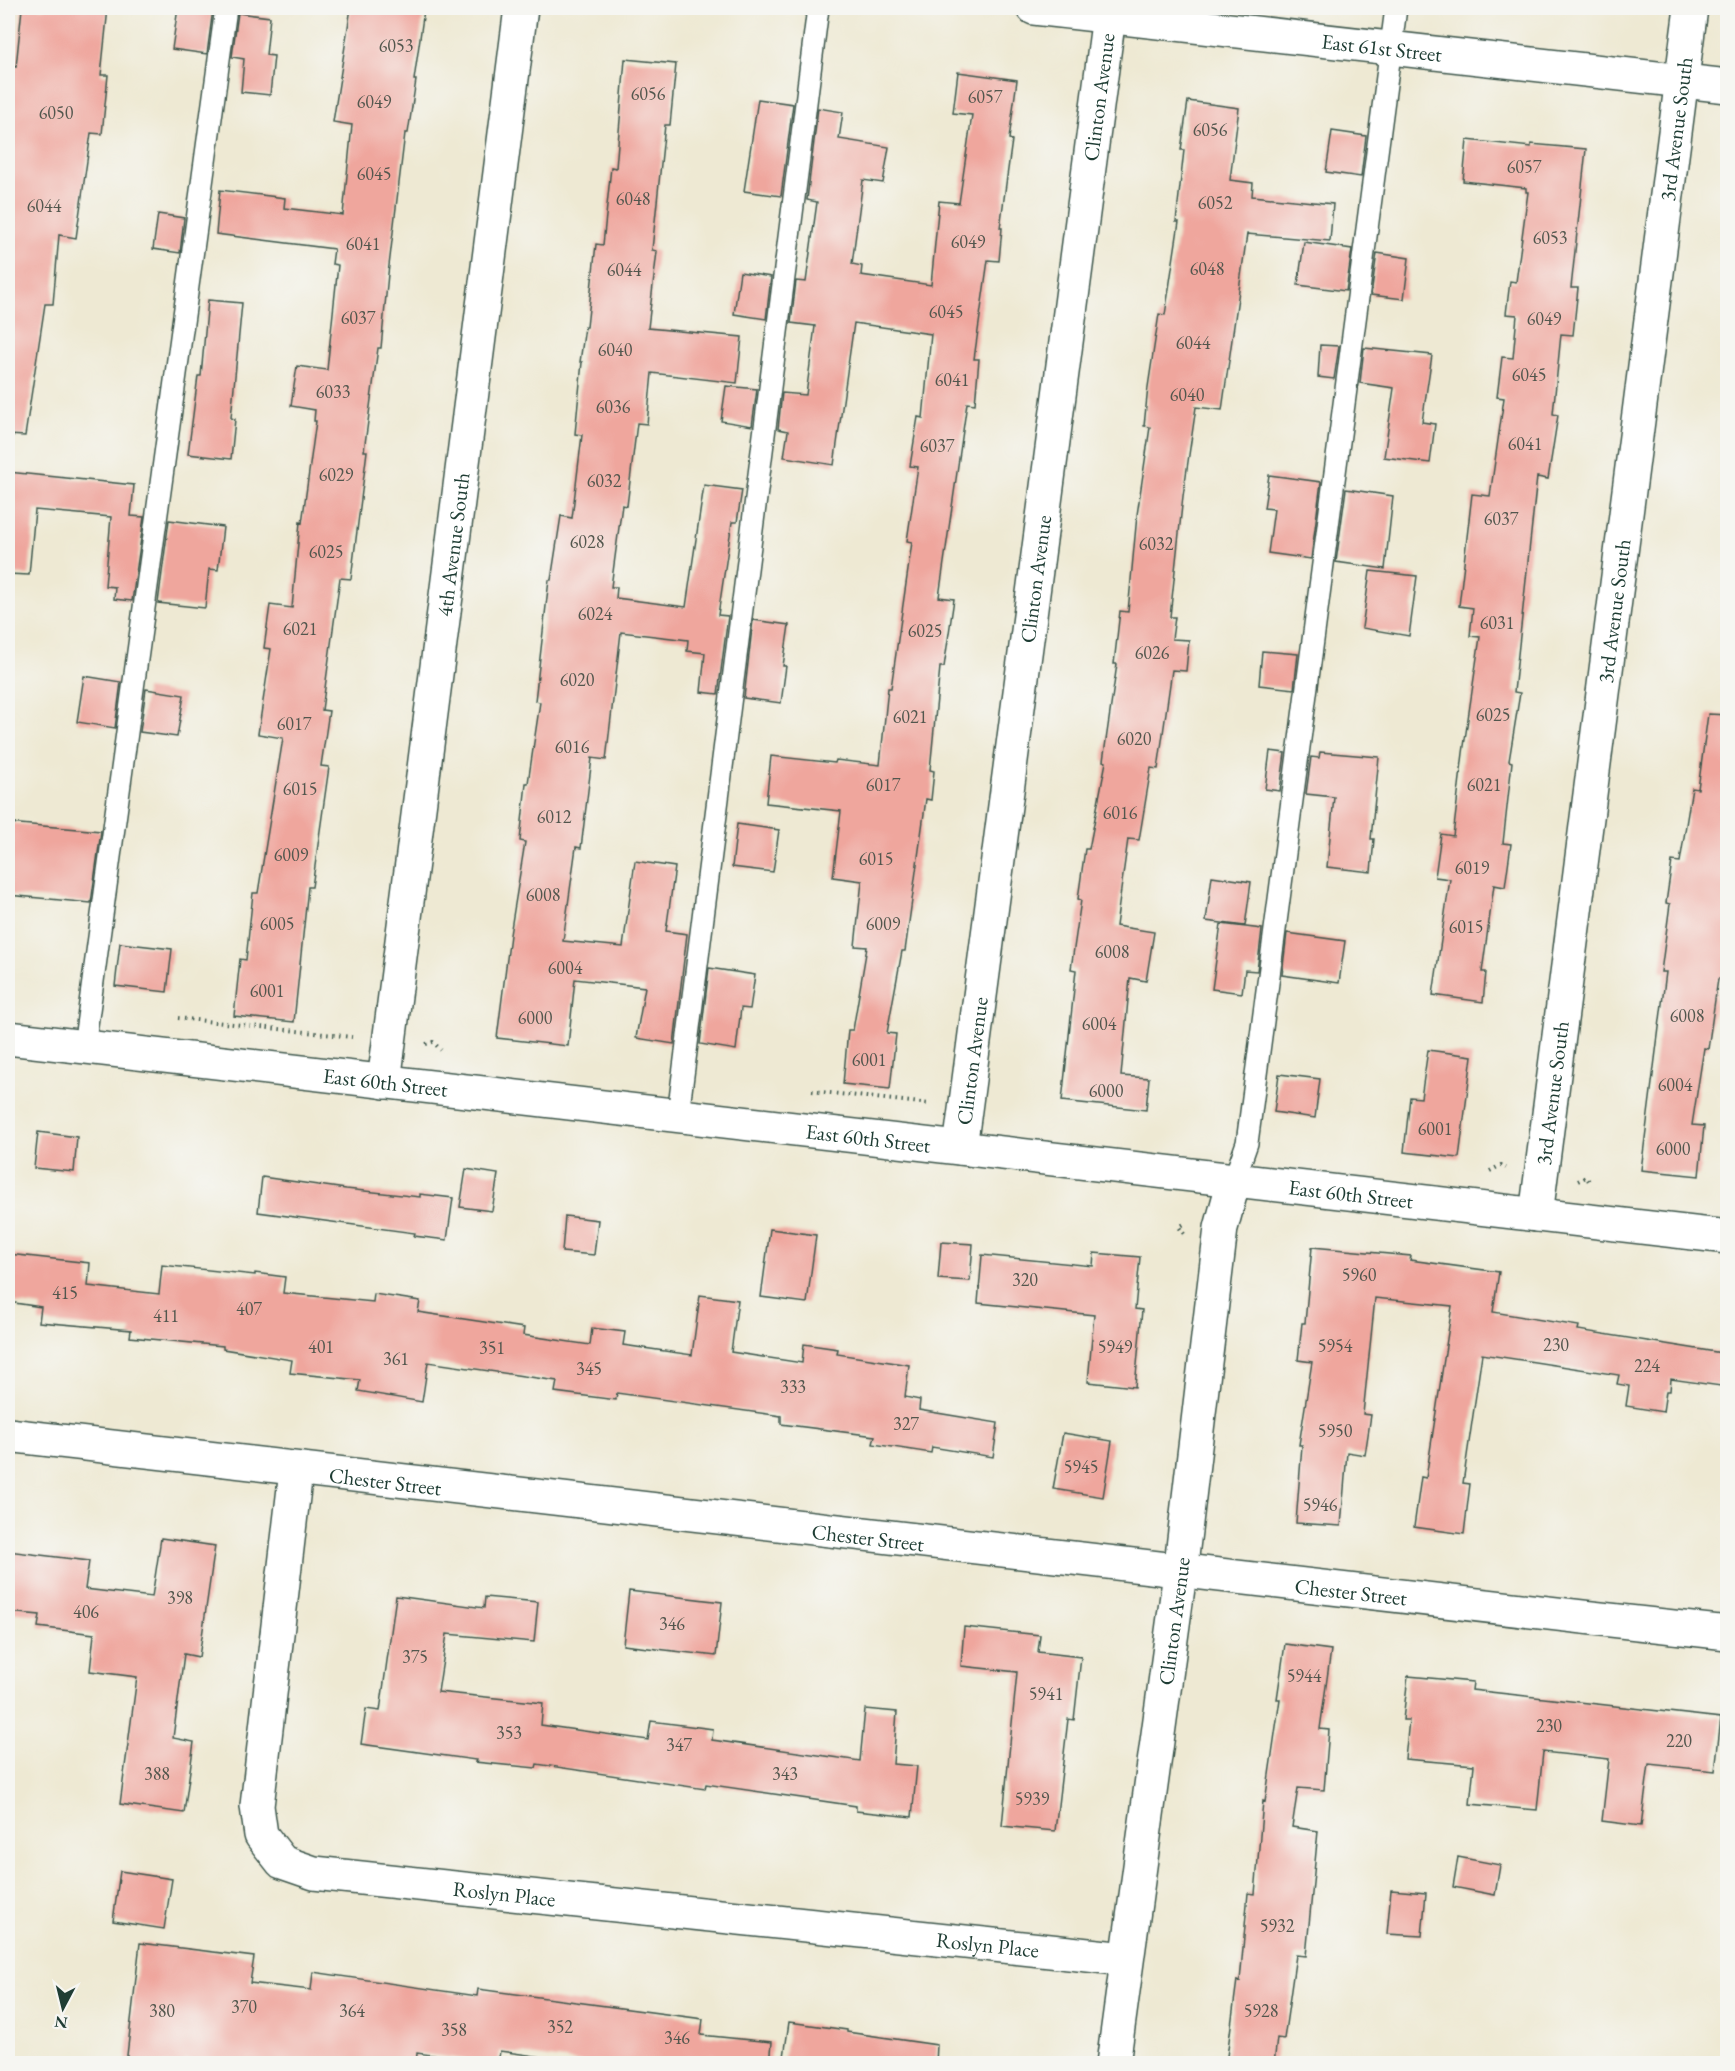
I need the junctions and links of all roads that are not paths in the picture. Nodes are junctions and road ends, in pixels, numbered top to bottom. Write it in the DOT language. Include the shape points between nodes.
graph roads {
  1 [pos="226,8"];
  2 [pos="521,8"];
  3 [pos="818,8"];
  4 [pos="1034,8"];
  5 [pos="1396,8"];
  6 [pos="1691,8"];
  7 [pos="1110,12"];
  8 [pos="1391,48"];
  9 [pos="1681,80"];
  10 [pos="1728,86"];
  11 [pos="8,1038"];
  12 [pos="84,1047"];
  13 [pos="384,1082"];
  14 [pos="678,1115"];
  15 [pos="960,1148"];
  16 [pos="1234,1180"];
  17 [pos="1536,1215"];
  18 [pos="1728,1237"];
  19 [pos="8,1435"];
  20 [pos="296,1471"];
  21 [pos="1180,1573"];
  22 [pos="1728,1633"];
  23 [pos="1126,1959"];
  24 [pos="1113,2064"];
  1 -- 12 [label="lane"];
  2 -- 13 [label="street, 4th Avenue South"];
  3 -- 14 [label="lane"];
  4 -- 7 [label="street, East 61st Street"];
  5 -- 8 [label="lane"];
  6 -- 9 [label="street, 3rd Avenue South"];
  7 -- 8 [label="street, East 61st Street"];
  7 -- 15 [label="street, Clinton Avenue"];
  8 -- 9 [label="street, East 61st Street"];
  8 -- 16 [label="lane" via="1247,1143"];
  9 -- 10 [label="street, East 61st Street"];
  9 -- 17 [label="street, 3rd Avenue South"];
  11 -- 12 [label="street, East 60th Street"];
  12 -- 13 [label="street, East 60th Street"];
  13 -- 14 [label="street, East 60th Street"];
  14 -- 15 [label="street, East 60th Street"];
  15 -- 16 [label="street, East 60th Street"];
  16 -- 17 [label="street, East 60th Street"];
  16 -- 21 [label="street, Clinton Avenue" via="1221,1228"];
  17 -- 18 [label="street, East 60th Street"];
  19 -- 20 [label="street, Chester Street"];
  20 -- 21 [label="street, Chester Street"];
  20 -- 23 [label="street, Roslyn Place" via="257,1806 261,1835 282,1862 314,1873"];
  21 -- 22 [label="street, Chester Street"];
  21 -- 23 [label="street, Clinton Avenue"];
  23 -- 24 [label="street, Clinton Avenue"];
}
